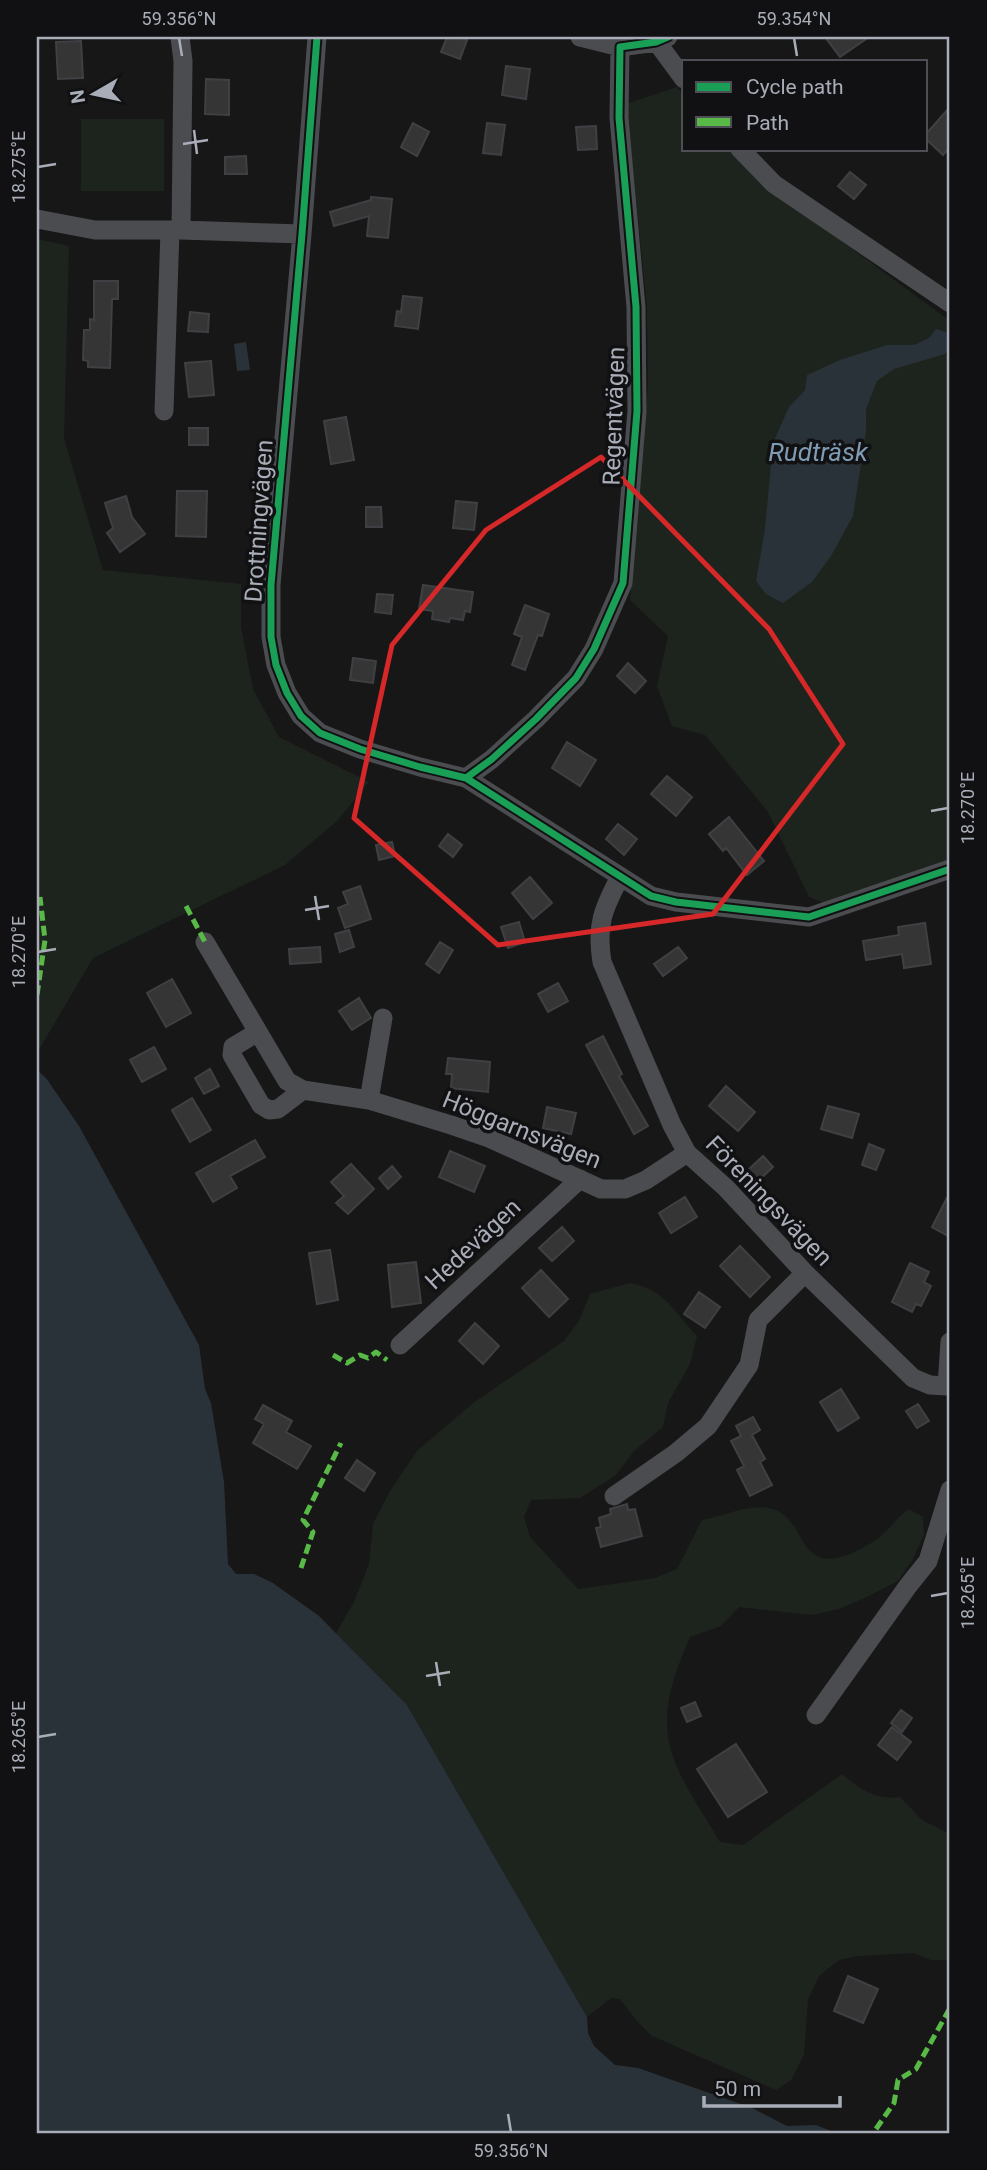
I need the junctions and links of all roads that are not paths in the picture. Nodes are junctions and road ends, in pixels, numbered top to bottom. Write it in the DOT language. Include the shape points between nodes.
graph roads {
  1 [pos="180,37"];
  2 [pos="317,37"];
  3 [pos="580,37"];
  4 [pos="659,38"];
  5 [pos="620,47"];
  6 [pos="682,76"];
  7 [pos="741,150"];
  8 [pos="37,219"];
  9 [pos="175,230"];
  10 [pos="302,234"];
  11 [pos="950,303"];
  12 [pos="164,411"];
  13 [pos="466,778"];
  14 [pos="950,869"];
  15 [pos="620,877"];
  16 [pos="205,942"];
  17 [pos="383,1018"];
  18 [pos="258,1032"];
  19 [pos="303,1090"];
  20 [pos="369,1100"];
  21 [pos="687,1153"];
  22 [pos="580,1179"];
  23 [pos="805,1273"];
  24 [pos="950,1342"];
  25 [pos="400,1345"];
  26 [pos="949,1391"];
  27 [pos="950,1490"];
  28 [pos="614,1496"];
  29 [pos="816,1715"];
  1 -- 9 [label="street" via="183,61"];
  2 -- 10 [label="street, Drottningvägen"];
  3 -- 5 [label="street"];
  4 -- 5 [label="street"];
  4 -- 6 [label="street"];
  5 -- 13 [label="street, Regentvägen" via="620,118 636,306 637,411 623,583 576,678"];
  7 -- 11 [label="street" via="774,184"];
  8 -- 9 [label="street" via="95,230"];
  9 -- 10 [label="street"];
  9 -- 12 [label="street"];
  10 -- 13 [label="street, Drottningvägen" via="271,585 275,665 301,716 320,733 408,764"];
  13 -- 15 [label="street, Drottningvägen"];
  14 -- 15 [label="street, Drottningvägen" via="809,917 676,902 651,896"];
  15 -- 21 [label="street, Föreningsvägen" via="605,905 598,939 602,962"];
  16 -- 18 [label="street"];
  17 -- 20 [label="street"];
  18 -- 19 [label="street" via="287,1082"];
  18 -- 19 [label="street" via="233,1047 232,1055 261,1105 278,1109"];
  19 -- 20 [label="street, Höggarnsvägen"];
  20 -- 22 [label="street, Höggarnsvägen" via="489,1138"];
  21 -- 22 [label="street, Höggarnsvägen" via="625,1189 601,1189"];
  21 -- 23 [label="street, Föreningsvägen"];
  22 -- 25 [label="street, Hedevägen"];
  23 -- 26 [label="street, Föreningsvägen" via="913,1378"];
  23 -- 28 [label="street" via="758,1320 749,1366 708,1426"];
  24 -- 26 [label="street, Föreningsvägen"];
  27 -- 29 [label="street" via="928,1561"];
}
